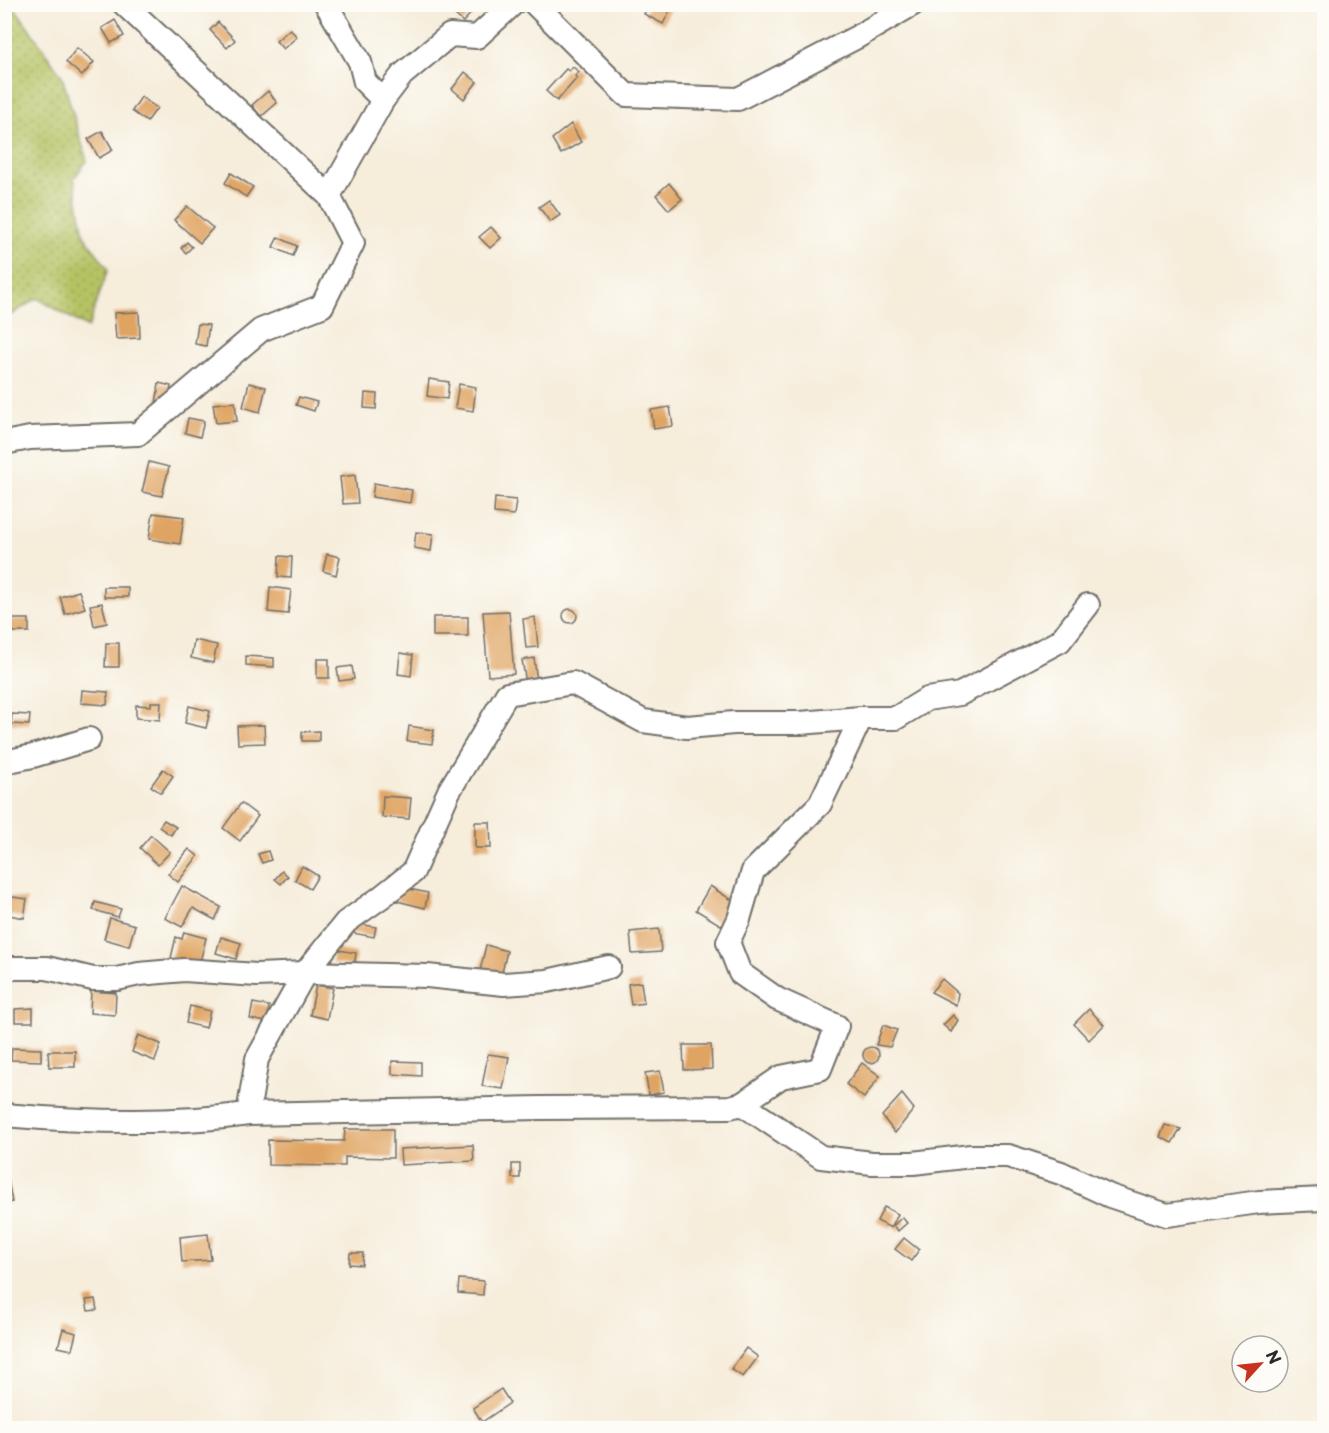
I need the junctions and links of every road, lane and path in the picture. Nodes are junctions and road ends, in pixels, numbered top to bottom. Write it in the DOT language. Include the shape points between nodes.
graph roads {
  1 [pos="124,4"];
  2 [pos="326,4"];
  3 [pos="513,4"];
  4 [pos="535,4"];
  5 [pos="913,4"];
  6 [pos="383,100"];
  7 [pos="329,196"];
  8 [pos="4,443"];
  9 [pos="1088,605"];
  10 [pos="861,718"];
  11 [pos="89,739"];
  12 [pos="4,762"];
  13 [pos="609,967"];
  14 [pos="4,968"];
  15 [pos="305,974"];
  16 [pos="741,1104"];
  17 [pos="248,1114"];
  18 [pos="4,1115"];
  19 [pos="1324,1199"];
  1 -- 7 [label="street"];
  2 -- 6 [label="street" via="360,62 365,82"];
  3 -- 6 [label="street" via="477,37 450,35 402,75"];
  4 -- 5 [label="street" via="626,94 738,99"];
  6 -- 7 [label="street"];
  7 -- 8 [label="street" via="353,243 322,306 261,330 138,434 30,438"];
  9 -- 10 [label="street" via="1060,641 960,694 927,699 896,718"];
  10 -- 15 [label="street" via="687,727 643,721 573,683 507,694 449,791 413,872 346,922"];
  10 -- 16 [label="street" via="820,804 753,871 728,942 740,973 777,999 837,1026 820,1069 781,1077"];
  11 -- 12 [label="street"];
  13 -- 15 [label="street" via="547,981 504,984 427,976"];
  14 -- 15 [label="street" via="47,968 93,979 184,970"];
  15 -- 17 [label="street" via="256,1059"];
  16 -- 17 [label="street"];
  16 -- 19 [label="street" via="820,1157 913,1163 1008,1156 1167,1215 1259,1202"];
  17 -- 18 [label="street" via="216,1119 128,1120"];
}
